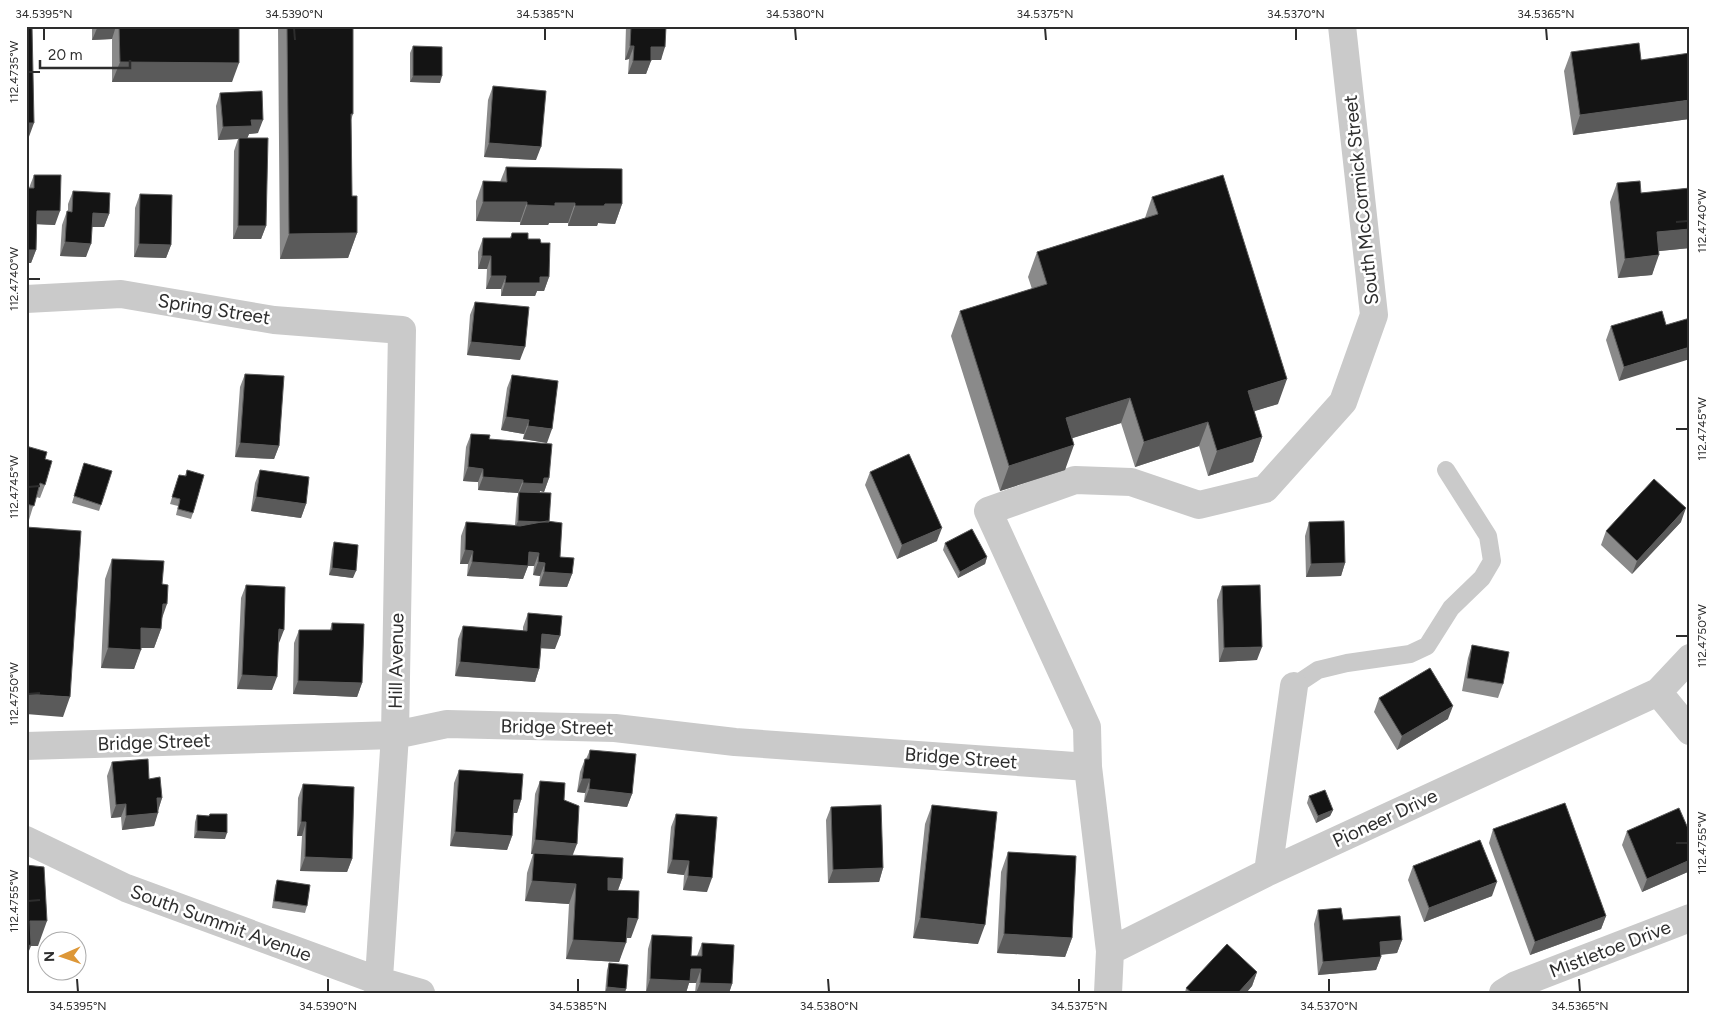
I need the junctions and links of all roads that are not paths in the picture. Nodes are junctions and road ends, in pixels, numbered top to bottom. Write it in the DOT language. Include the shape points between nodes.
graph roads {
  1 [pos="1342,26"];
  2 [pos="26,298"];
  3 [pos="402,330"];
  4 [pos="1446,470"];
  5 [pos="1690,658"];
  6 [pos="1294,686"];
  7 [pos="1658,692"];
  8 [pos="1690,731"];
  9 [pos="395,735"];
  10 [pos="26,746"];
  11 [pos="1088,767"];
  12 [pos="26,840"];
  13 [pos="1268,872"];
  14 [pos="1690,918"];
  15 [pos="1110,950"];
  16 [pos="379,987"];
  17 [pos="421,993"];
  18 [pos="1108,993"];
  19 [pos="1503,993"];
  1 -- 11 [label="street, South McCormick Street" via="1374,315 1344,402 1265,488 1199,505 1131,482 1075,480 988,511 1087,727"];
  2 -- 3 [label="street, Spring Street" via="121,294 274,320"];
  3 -- 9 [label="street, Hill Avenue"];
  4 -- 6 [label="lane" via="1488,536 1492,560 1482,578 1451,608 1427,646 1410,654 1318,670"];
  5 -- 7 [label="street, Pioneer Drive"];
  6 -- 13 [label="street"];
  7 -- 8 [label="street"];
  7 -- 13 [label="street, Pioneer Drive"];
  9 -- 10 [label="street, Bridge Street"];
  9 -- 11 [label="street, Bridge Street" via="447,724 615,728 735,742"];
  9 -- 16 [label="street, Hill Avenue"];
  11 -- 15 [label="street"];
  12 -- 16 [label="street, South Summit Avenue" via="126,888"];
  13 -- 15 [label="street, Pioneer Drive"];
  14 -- 19 [label="street, Mistletoe Drive" via="1516,985"];
  15 -- 18 [label="street"];
  16 -- 17 [label="street, South Summit Avenue"];
}
